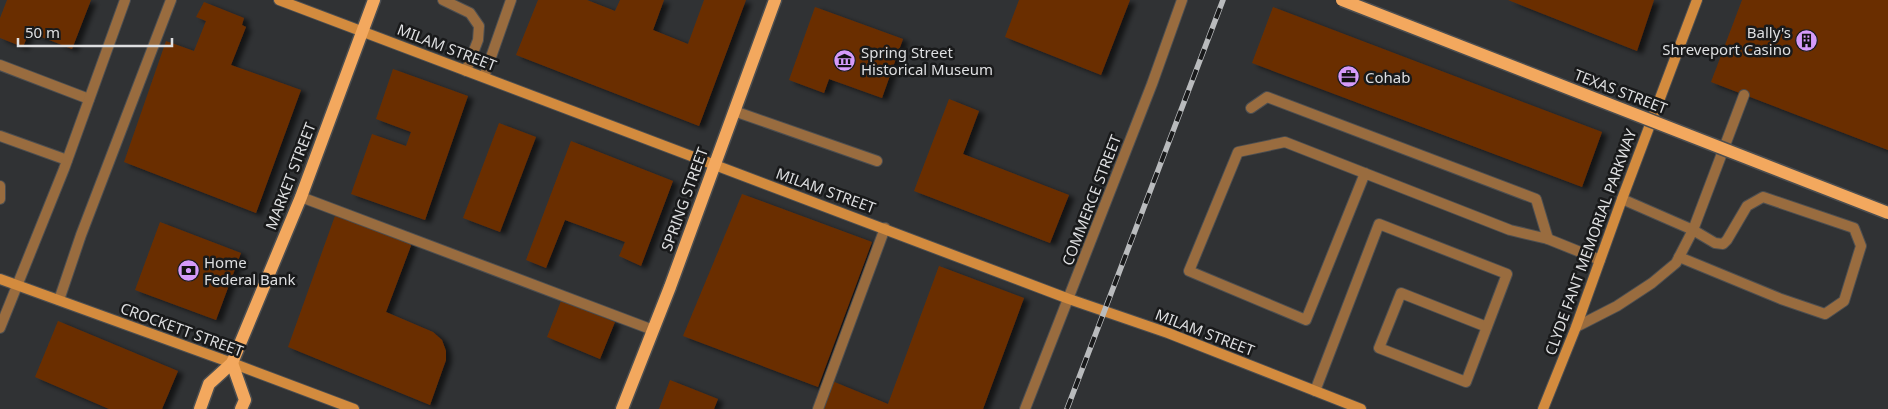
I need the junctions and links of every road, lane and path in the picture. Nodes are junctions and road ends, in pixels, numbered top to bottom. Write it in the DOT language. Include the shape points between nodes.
graph roads {
  1 [pos="125,0"];
  2 [pos="171,0"];
  3 [pos="280,0"];
  4 [pos="374,0"];
  5 [pos="443,0"];
  6 [pos="511,0"];
  7 [pos="775,0"];
  8 [pos="1182,0"];
  9 [pos="1342,0"];
  10 [pos="1697,0"];
  11 [pos="363,31"];
  12 [pos="0,65"];
  13 [pos="466,71"];
  14 [pos="484,78"];
  15 [pos="1744,95"];
  16 [pos="89,100"];
  17 [pos="1251,108"];
  18 [pos="734,111"];
  19 [pos="0,136"];
  20 [pos="67,160"];
  21 [pos="877,161"];
  22 [pos="714,165"];
  23 [pos="1365,173"];
  24 [pos="0,186"];
  25 [pos="301,197"];
  26 [pos="0,199"];
  27 [pos="1622,199"];
  28 [pos="1888,213"];
  29 [pos="885,228"];
  30 [pos="1693,230"];
  31 [pos="1548,239"];
  32 [pos="1679,258"];
  33 [pos="1600,260"];
  34 [pos="0,279"];
  35 [pos="18,285"];
  36 [pos="1069,298"];
  37 [pos="59,300"];
  38 [pos="1487,327"];
  39 [pos="1576,327"];
  40 [pos="0,328"];
  41 [pos="653,330"];
  42 [pos="232,363"];
  43 [pos="1315,391"];
  44 [pos="243,405"];
  45 [pos="200,409"];
  46 [pos="354,409"];
  47 [pos="622,409"];
  48 [pos="818,409"];
  49 [pos="1025,409"];
  50 [pos="1361,409"];
  51 [pos="1543,409"];
  1 -- 16 [label="street"];
  2 -- 37 [label="street"];
  3 -- 11 [label="street, MILAM STREET"];
  4 -- 11 [label="main road, MARKET STREET"];
  5 -- 13 [label="street" via="470,13 479,26 478,40"];
  6 -- 14 [label="street"];
  7 -- 18 [label="main road, SPRING STREET"];
  8 -- 36 [label="street, COMMERCE STREET"];
  9 -- 28 [label="main road, TEXAS STREET, bridge"];
  10 -- 27 [label="street, CLYDE FANT MEMORIAL PARKWAY"];
  11 -- 13 [label="street, MILAM STREET"];
  11 -- 25 [label="main road, MARKET STREET"];
  12 -- 16 [label="street"];
  13 -- 14 [label="street, MILAM STREET"];
  14 -- 22 [label="street, MILAM STREET"];
  15 -- 30 [label="street"];
  16 -- 20 [label="street"];
  17 -- 31 [label="street" via="1267,96 1536,199"];
  18 -- 21 [label="street"];
  18 -- 22 [label="main road, SPRING STREET"];
  19 -- 20 [label="street"];
  20 -- 35 [label="street"];
  22 -- 29 [label="street, MILAM STREET"];
  22 -- 41 [label="main road, SPRING STREET"];
  23 -- 23 [label="street" via="1285,142 1238,152 1189,271 1306,320"];
  23 -- 31 [label="street" via="1510,230"];
  24 -- 26 [label="street"];
  25 -- 41 [label="street"];
  25 -- 42 [label="main road, MARKET STREET"];
  27 -- 30 [label="street"];
  27 -- 33 [label="street, CLYDE FANT MEMORIAL PARKWAY"];
  29 -- 36 [label="street, MILAM STREET"];
  29 -- 48 [label="street"];
  30 -- 32 [label="street"];
  30 -- 32 [label="street" via="1722,244 1748,206 1762,197 1854,228 1861,246 1844,301 1825,314"];
  31 -- 33 [label="street"];
  32 -- 39 [label="street" via="1652,283"];
  33 -- 39 [label="street, CLYDE FANT MEMORIAL PARKWAY"];
  34 -- 35 [label="street, CROCKETT STREET"];
  35 -- 37 [label="street, CROCKETT STREET"];
  35 -- 40 [label="street"];
  36 -- 43 [label="street, MILAM STREET"];
  36 -- 49 [label="street, COMMERCE STREET"];
  37 -- 42 [label="street, CROCKETT STREET"];
  38 -- 38 [label="street" via="1466,382 1379,348 1401,292"];
  38 -- 43 [label="street" via="1507,274 1379,224"];
  39 -- 51 [label="street, CLYDE FANT MEMORIAL PARKWAY"];
  41 -- 47 [label="main road, SPRING STREET"];
  42 -- 44 [label="main road"];
  42 -- 45 [label="main road, MARKET STREET" via="209,384"];
  42 -- 46 [label="street, CROCKETT STREET"];
  43 -- 50 [label="street, MILAM STREET"];
}
